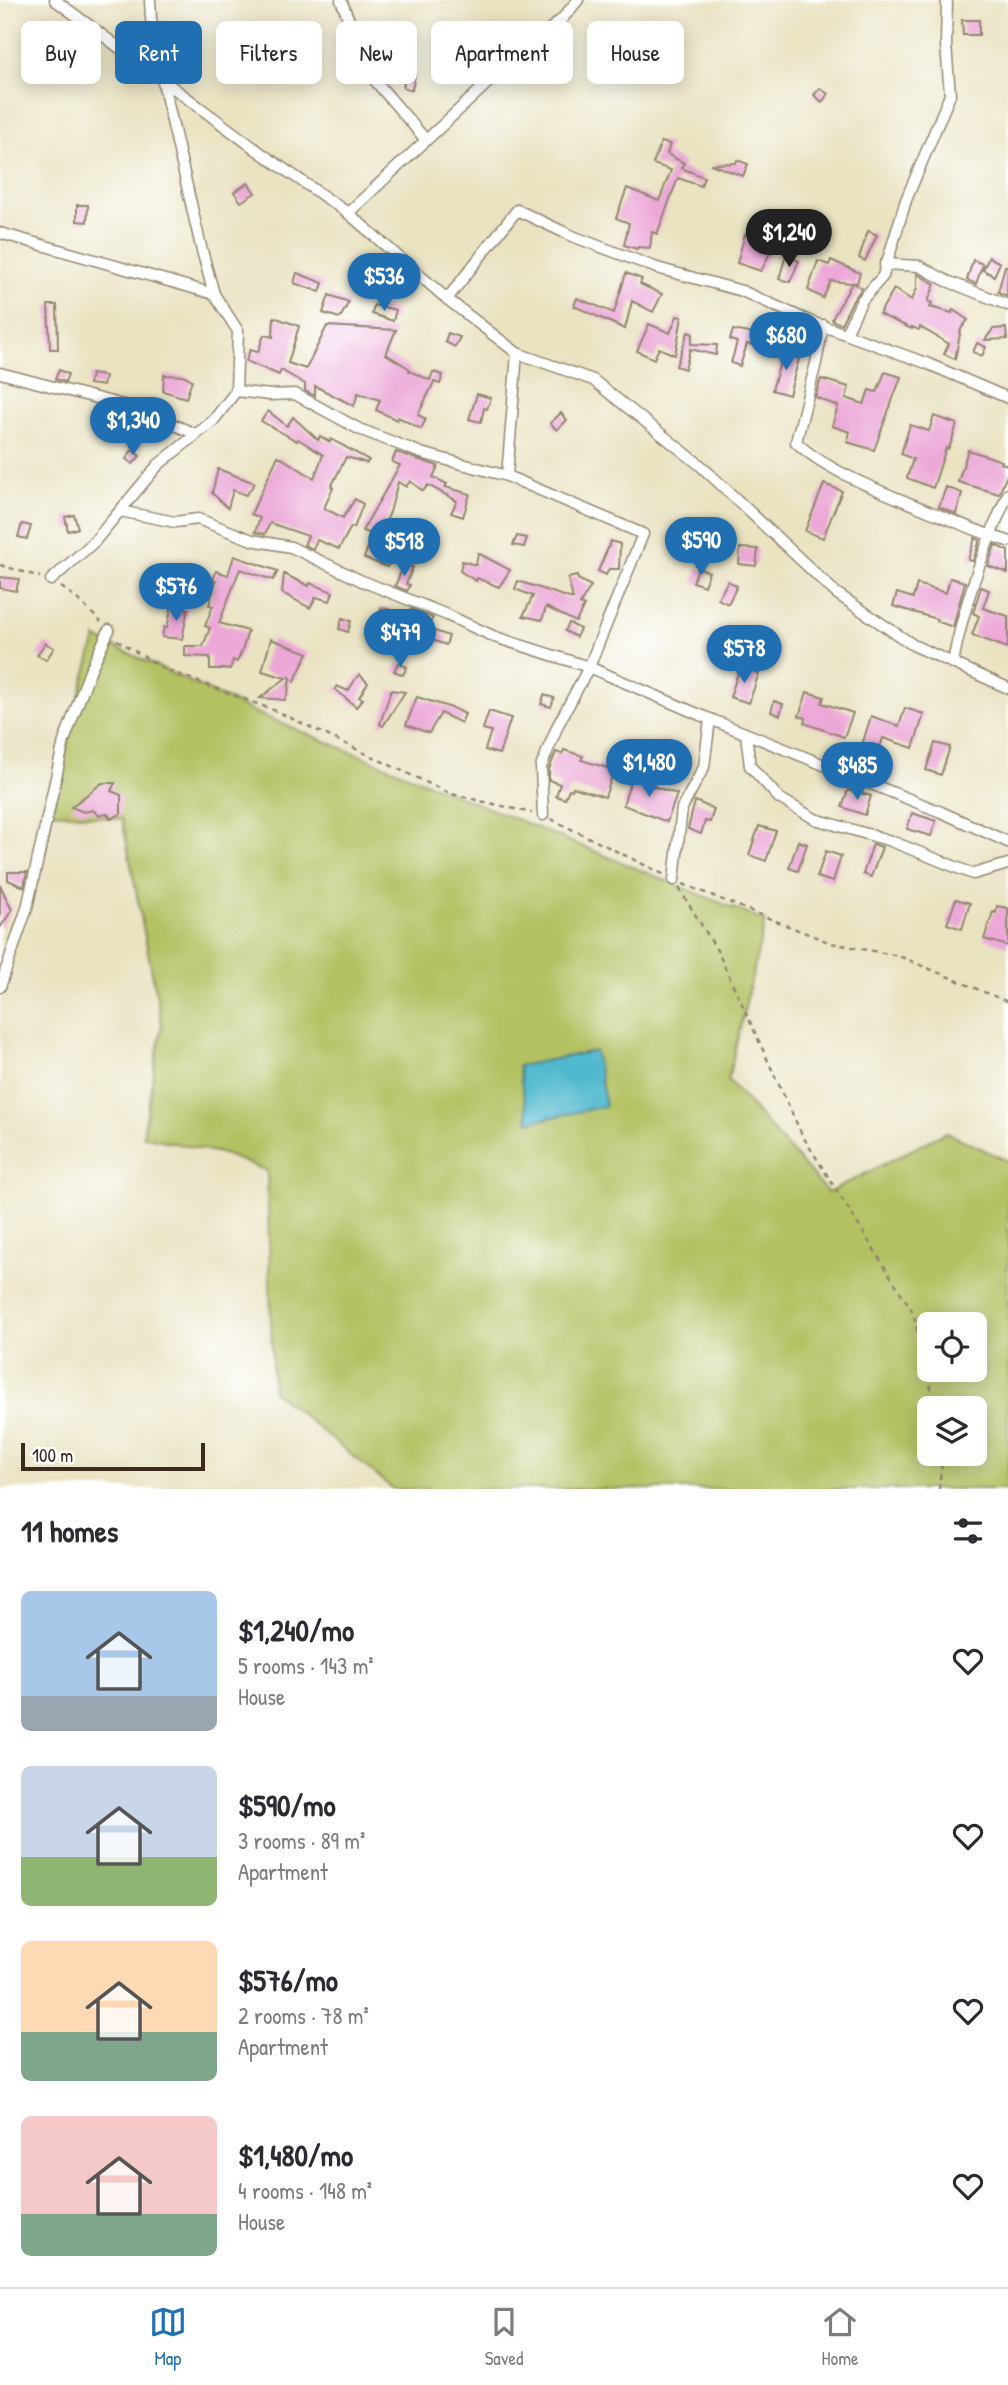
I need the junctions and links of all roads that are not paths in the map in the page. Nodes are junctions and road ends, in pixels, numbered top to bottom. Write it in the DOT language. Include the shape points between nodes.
graph roads {
  1 [pos="55,0"];
  2 [pos="150,0"];
  3 [pos="341,0"];
  4 [pos="578,0"];
  5 [pos="947,0"];
  6 [pos="151,21"];
  7 [pos="115,46"];
  8 [pos="163,84"];
  9 [pos="166,84"];
  10 [pos="426,140"];
  11 [pos="348,214"];
  12 [pos="0,233"];
  13 [pos="885,264"];
  14 [pos="214,294"];
  15 [pos="447,299"];
  16 [pos="1008,305"];
  17 [pos="823,326"];
  18 [pos="846,333"];
  19 [pos="517,353"];
  20 [pos="0,373"];
  21 [pos="236,391"];
  22 [pos="1008,398"];
  23 [pos="196,434"];
  24 [pos="507,476"];
  25 [pos="1008,494"];
  26 [pos="120,511"];
  27 [pos="990,536"];
  28 [pos="1008,541"];
  29 [pos="51,580"];
  30 [pos="109,630"];
  31 [pos="953,662"];
  32 [pos="589,667"];
  33 [pos="1008,688"];
  34 [pos="710,719"];
  35 [pos="746,734"];
  36 [pos="543,815"];
  37 [pos="1008,842"];
  38 [pos="1008,864"];
  39 [pos="674,880"];
  40 [pos="0,987"];
  1 -- 7 [label="street"];
  2 -- 6 [label="street"];
  3 -- 10 [label="street" via="371,76"];
  4 -- 10 [label="street"];
  5 -- 13 [label="street" via="950,95"];
  8 -- 14 [label="street"];
  9 -- 11 [label="street"];
  10 -- 11 [label="street"];
  11 -- 15 [label="street"];
  12 -- 14 [label="street"];
  13 -- 16 [label="street" via="919,266"];
  13 -- 18 [label="street" via="883,276 862,300"];
  14 -- 21 [label="street" via="238,331"];
  15 -- 17 [label="street" via="517,210 657,268 742,291"];
  15 -- 19 [label="street"];
  17 -- 18 [label="street"];
  17 -- 27 [label="street" via="796,442 810,456"];
  18 -- 22 [label="street"];
  19 -- 24 [label="street"];
  19 -- 31 [label="street" via="593,380 700,465 836,593 913,645"];
  20 -- 23 [label="street" via="131,407"];
  21 -- 23 [label="street" via="213,421"];
  21 -- 24 [label="street" via="295,394 359,429 421,453"];
  23 -- 26 [label="street" via="158,465"];
  24 -- 32 [label="street" via="643,534"];
  25 -- 27 [label="street"];
  26 -- 29 [label="street" via="94,542"];
  26 -- 32 [label="street" via="176,522 198,519 252,540 291,547 495,637"];
  27 -- 28 [label="street"];
  27 -- 31 [label="street"];
  30 -- 40 [label="street" via="64,741 27,908"];
  31 -- 33 [label="street"];
  32 -- 34 [label="street"];
  32 -- 36 [label="street" via="541,767"];
  34 -- 35 [label="street"];
  34 -- 39 [label="street" via="704,767 682,808"];
  35 -- 37 [label="street"];
  35 -- 38 [label="street" via="750,766 779,798 815,819 891,841 973,874"];
}
